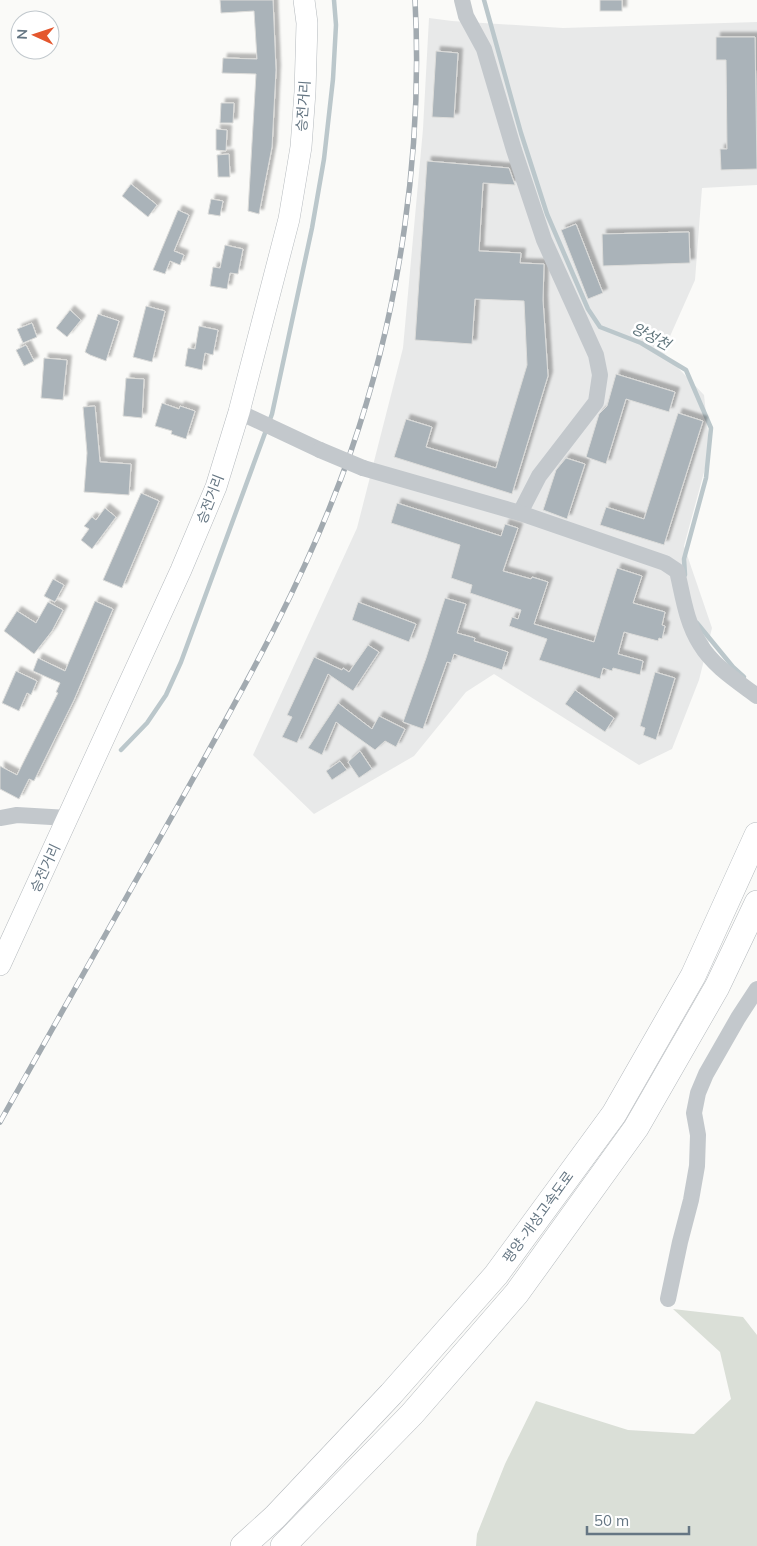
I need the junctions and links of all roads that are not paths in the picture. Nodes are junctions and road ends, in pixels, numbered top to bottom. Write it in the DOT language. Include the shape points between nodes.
graph roads {
  1 [pos="304,0"];
  2 [pos="462,0"];
  3 [pos="239,412"];
  4 [pos="520,513"];
  5 [pos="757,696"];
  6 [pos="0,818"];
  7 [pos="68,818"];
  8 [pos="757,834"];
  9 [pos="757,903"];
  10 [pos="0,965"];
  11 [pos="757,989"];
  12 [pos="668,1299"];
  13 [pos="244,1546"];
  14 [pos="283,1546"];
  1 -- 3 [label="main road, 승전거리" via="306,77 301,146 289,219"];
  2 -- 4 [label="street" via="466,16 484,49 544,240 596,355 600,375 596,402 538,476"];
  3 -- 4 [label="street, bridge" via="363,468"];
  3 -- 7 [label="main road, 승전거리" via="216,487 182,570"];
  4 -- 5 [label="street" via="665,563 677,571 683,603 700,645 716,664"];
  6 -- 7 [label="street" via="17,815"];
  7 -- 10 [label="main road, 승전거리"];
  8 -- 13 [label="highway, 평양-개성고속도로" via="693,976 614,1114 496,1275 391,1394"];
  9 -- 14 [label="highway, 평양-개성고속도로" via="717,987 636,1128 518,1293 412,1414"];
  11 -- 12 [label="street" via="698,1093 694,1113 698,1135 697,1166"];
}
